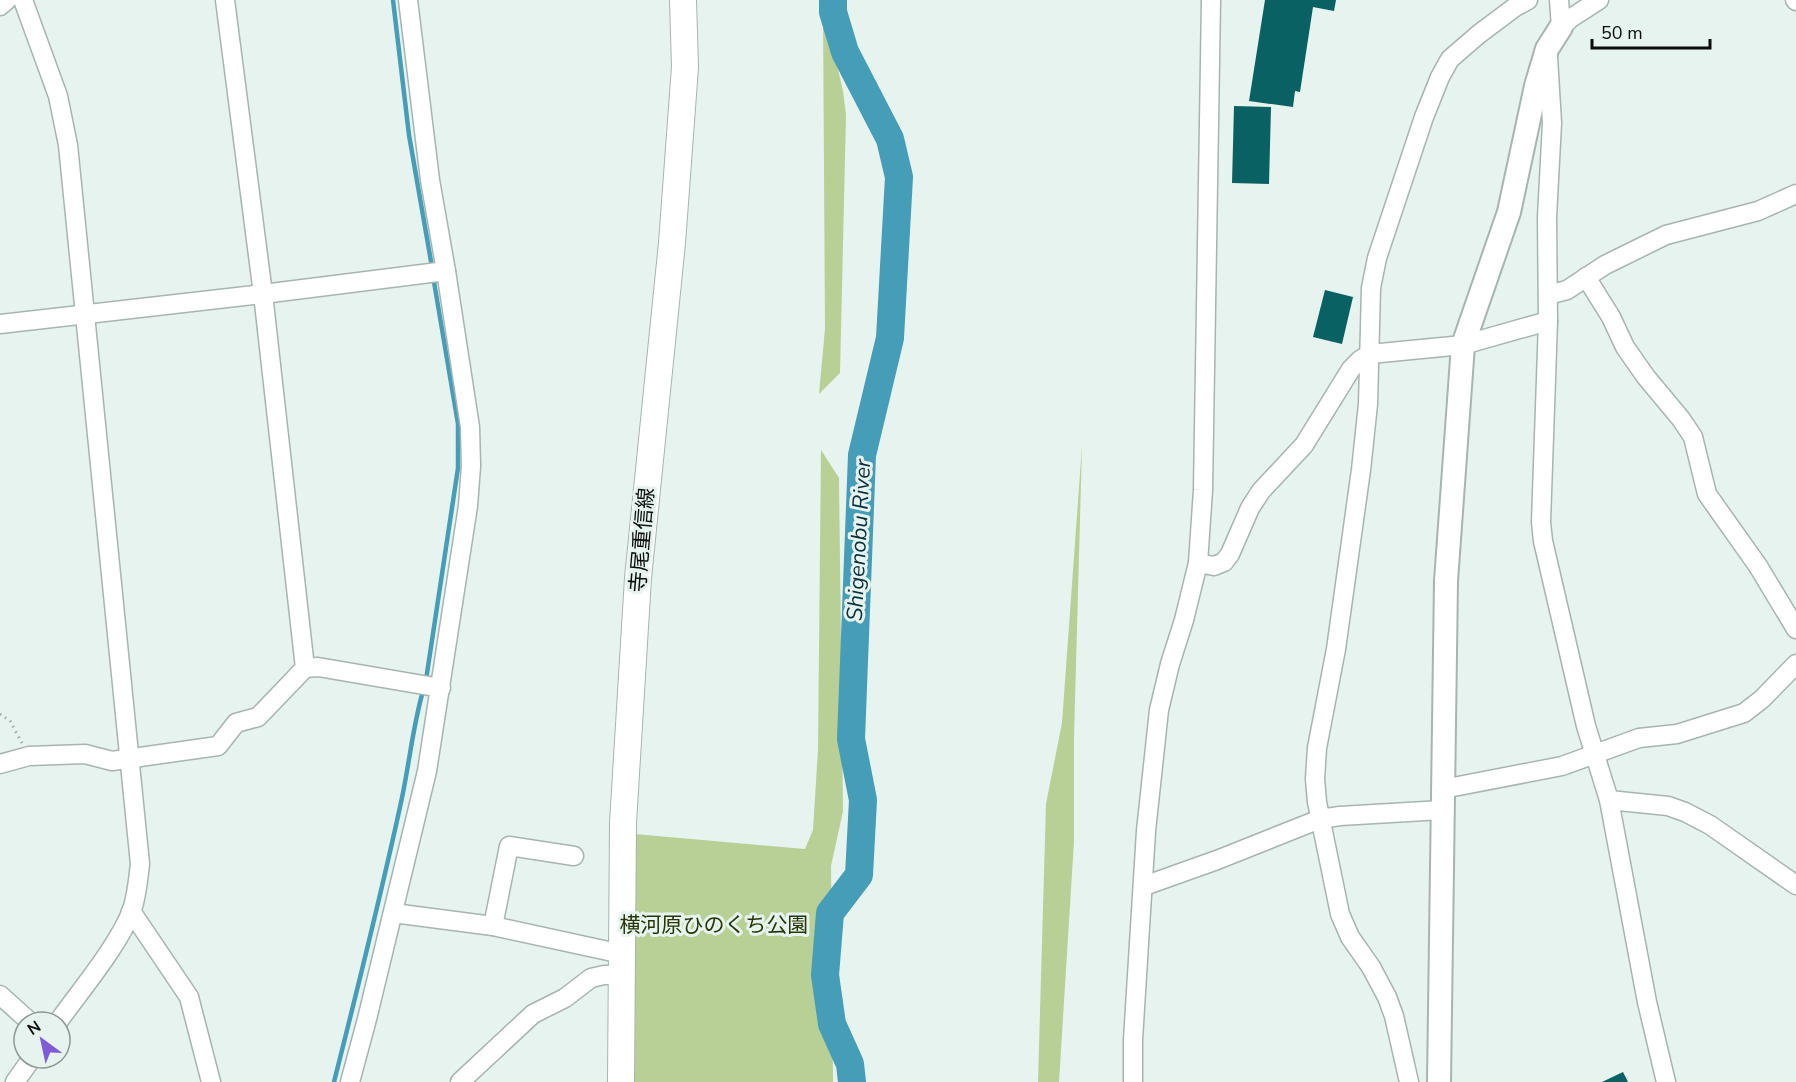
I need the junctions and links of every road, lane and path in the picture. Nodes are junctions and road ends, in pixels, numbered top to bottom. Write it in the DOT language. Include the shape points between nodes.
graph roads {
  1 [pos="7,0"];
  2 [pos="23,0"];
  3 [pos="225,0"];
  4 [pos="408,0"];
  5 [pos="683,0"];
  6 [pos="1211,0"];
  7 [pos="1528,0"];
  8 [pos="1559,0"];
  9 [pos="1599,0"];
  10 [pos="0,6"];
  11 [pos="1561,27"];
  12 [pos="1547,49"];
  13 [pos="1796,194"];
  14 [pos="446,271"];
  15 [pos="1586,277"];
  16 [pos="263,294"];
  17 [pos="1548,296"];
  18 [pos="85,314"];
  19 [pos="1548,321"];
  20 [pos="0,324"];
  21 [pos="1463,345"];
  22 [pos="1370,354"];
  23 [pos="1198,563"];
  24 [pos="1796,629"];
  25 [pos="1796,664"];
  26 [pos="305,668"];
  27 [pos="441,688"];
  28 [pos="0,714"];
  29 [pos="29,756"];
  30 [pos="1595,756"];
  31 [pos="130,759"];
  32 [pos="0,764"];
  33 [pos="1443,800"];
  34 [pos="1609,800"];
  35 [pos="1320,819"];
  36 [pos="574,856"];
  37 [pos="1796,885"];
  38 [pos="1144,886"];
  39 [pos="131,911"];
  40 [pos="393,913"];
  41 [pos="494,926"];
  42 [pos="622,964"];
  43 [pos="0,995"];
  44 [pos="17,1010"];
  45 [pos="66,1010"];
  46 [pos="211,1082"];
  47 [pos="350,1082"];
  48 [pos="460,1082"];
  49 [pos="621,1082"];
  50 [pos="1133,1082"];
  51 [pos="1408,1082"];
  52 [pos="1439,1082"];
  53 [pos="1666,1082"];
  1 -- 10 [label="street"];
  2 -- 18 [label="street" via="58,96 68,146"];
  3 -- 16 [label="street"];
  4 -- 14 [label="street" via="430,180"];
  5 -- 42 [label="main road, 寺尾重信線" via="685,67 672,243 638,578 623,823"];
  6 -- 23 [label="street" via="1203,478"];
  7 -- 22 [label="street" via="1462,48 1440,77 1377,258 1371,298"];
  8 -- 11 [label="street"];
  9 -- 11 [label="street"];
  11 -- 12 [label="street"];
  12 -- 17 [label="street" via="1552,123"];
  12 -- 21 [label="street" via="1509,212"];
  13 -- 15 [label="street" via="1758,211 1666,235"];
  14 -- 16 [label="street"];
  14 -- 27 [label="street" via="470,427 471,466"];
  15 -- 17 [label="street" via="1567,290"];
  15 -- 24 [label="street" via="1625,347 1693,437 1707,494"];
  16 -- 18 [label="street"];
  16 -- 26 [label="street"];
  17 -- 19 [label="street"];
  18 -- 20 [label="street"];
  18 -- 31 [label="street"];
  19 -- 21 [label="street"];
  19 -- 30 [label="street" via="1541,522 1547,563"];
  21 -- 22 [label="street"];
  21 -- 33 [label="street" via="1446,581"];
  22 -- 23 [label="street" via="1351,369 1304,445 1250,508 1224,562 1214,566"];
  22 -- 35 [label="street" via="1361,470 1336,649 1317,748 1315,779"];
  23 -- 38 [label="street" via="1159,710"];
  25 -- 30 [label="street" via="1744,713 1677,734 1639,738"];
  26 -- 27 [label="street"];
  26 -- 31 [label="street" via="258,717 236,723 218,746"];
  27 -- 40 [label="street" via="427,771"];
  28 -- 29 [label="path" via="10,721"];
  29 -- 31 [label="street" via="85,754 112,761"];
  29 -- 32 [label="street"];
  30 -- 33 [label="street"];
  30 -- 34 [label="street"];
  31 -- 39 [label="street" via="140,864"];
  33 -- 35 [label="street"];
  33 -- 52 [label="street"];
  34 -- 37 [label="street" via="1668,806 1684,812 1710,825"];
  34 -- 53 [label="street"];
  35 -- 38 [label="street"];
  35 -- 51 [label="street" via="1340,914 1387,997"];
  36 -- 41 [label="street" via="508,846"];
  38 -- 50 [label="street"];
  39 -- 45 [label="street"];
  39 -- 46 [label="street" via="189,997"];
  40 -- 41 [label="street"];
  40 -- 47 [label="street"];
  41 -- 42 [label="street"];
  42 -- 48 [label="street" via="533,1014"];
  42 -- 49 [label="main road, 寺尾重信線"];
  43 -- 44 [label="street"];
}
